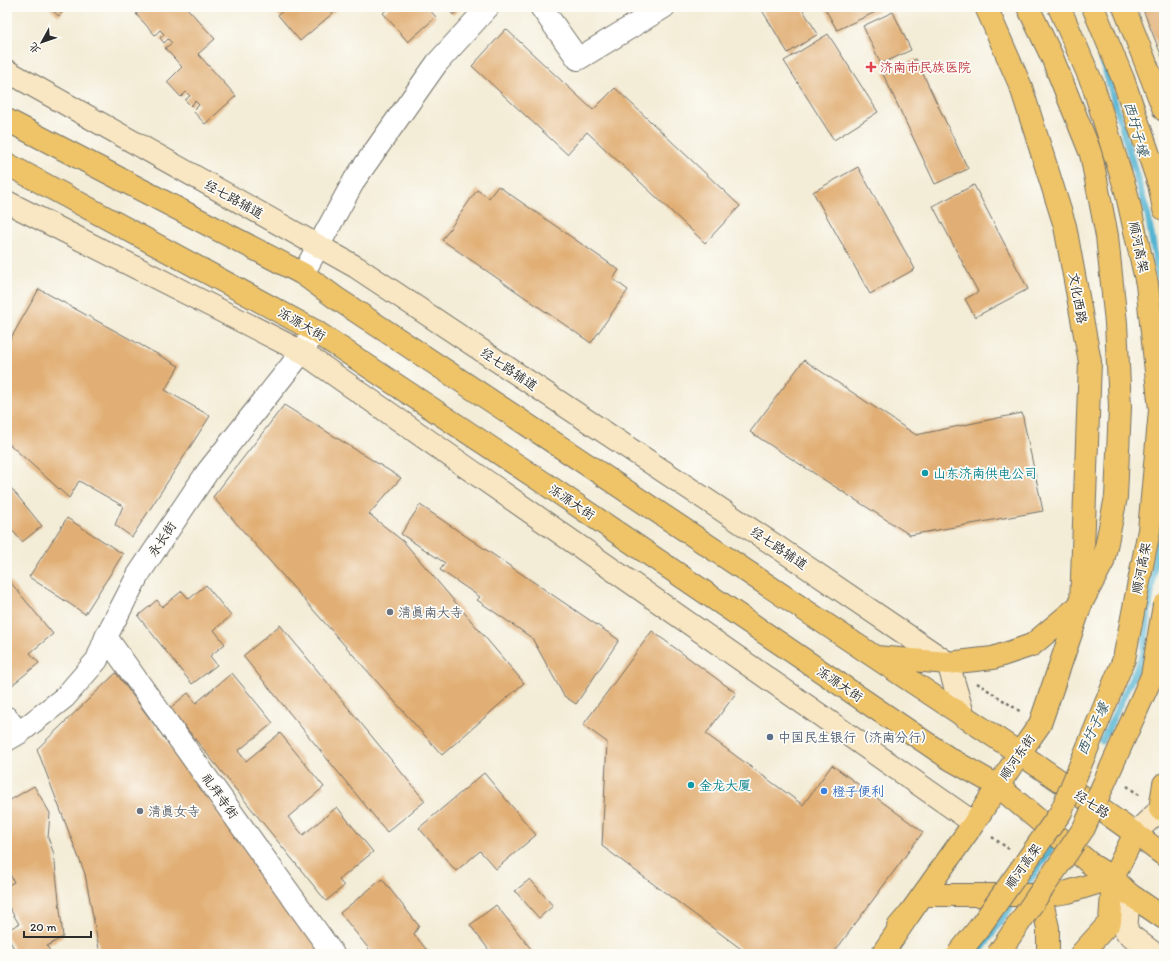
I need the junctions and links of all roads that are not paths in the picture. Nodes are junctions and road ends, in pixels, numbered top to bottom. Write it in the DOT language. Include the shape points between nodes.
graph roads {
  1 [pos="488,7"];
  2 [pos="541,7"];
  3 [pos="664,7"];
  4 [pos="986,7"];
  5 [pos="1028,7"];
  6 [pos="1059,7"];
  7 [pos="1093,7"];
  8 [pos="1124,7"];
  9 [pos="1131,7"];
  10 [pos="7,71"];
  11 [pos="1164,87"];
  12 [pos="1164,110"];
  13 [pos="7,120"];
  14 [pos="7,164"];
  15 [pos="7,202"];
  16 [pos="1164,209"];
  17 [pos="318,246"];
  18 [pos="303,274"];
  19 [pos="315,331"];
  20 [pos="302,352"];
  21 [pos="1081,604"];
  22 [pos="1164,605"];
  23 [pos="106,638"];
  24 [pos="875,657"];
  25 [pos="948,663"];
  26 [pos="964,717"];
  27 [pos="11,730"];
  28 [pos="1019,754"];
  29 [pos="1164,784"];
  30 [pos="998,786"];
  31 [pos="1163,809"];
  32 [pos="974,823"];
  33 [pos="1135,834"];
  34 [pos="1164,855"];
  35 [pos="1113,878"];
  36 [pos="1129,894"];
  37 [pos="923,895"];
  38 [pos="1032,895"];
  39 [pos="910,913"];
  40 [pos="1164,918"];
  41 [pos="1000,952"];
  42 [pos="333,954"];
  43 [pos="876,954"];
  44 [pos="882,954"];
  45 [pos="958,954"];
  46 [pos="1048,954"];
  47 [pos="1081,954"];
  48 [pos="1154,954"];
  1 -- 17 [label="street" via="437,63 355,179"];
  2 -- 3 [label="street" via="578,58"];
  4 -- 21 [label="main road, 文化西路" via="1021,87 1065,226 1090,362"];
  5 -- 21 [label="main road" via="1052,57 1091,154 1107,236 1116,323 1120,407 1116,496 1103,562"];
  6 -- 45 [label="main road, 顺河高架, bridge" via="1094,86 1126,191 1147,284 1160,410 1149,530 1124,659 1061,812"];
  7 -- 16 [label="main road" via="1123,79 1159,184"];
  8 -- 12 [label="main road"];
  9 -- 11 [label="street"];
  10 -- 17 [label="street, 经七路辅道"];
  13 -- 18 [label="main road"];
  14 -- 19 [label="main road, 泺源大街"];
  15 -- 20 [label="street"];
  17 -- 18 [label="street"];
  17 -- 25 [label="street, 经七路辅道" via="356,267"];
  18 -- 24 [label="main road"];
  19 -- 20 [label="street, 永长街"];
  19 -- 30 [label="main road, 泺源大街" via="556,491 950,759"];
  20 -- 23 [label="street, 永长街" via="208,471 138,574"];
  20 -- 32 [label="street"];
  21 -- 25 [label="main road" via="1032,644 993,658"];
  21 -- 28 [label="main road, 顺河东街" via="1040,724"];
  22 -- 41 [label="main road, bridge" via="1152,676 1084,828"];
  23 -- 27 [label="street, 永长街" via="97,660 65,697"];
  23 -- 42 [label="street, 礼拜寺街"];
  24 -- 25 [label="main road"];
  24 -- 26 [label="main road"];
  25 -- 26 [label="street"];
  26 -- 28 [label="main road"];
  28 -- 30 [label="main road, 顺河东街"];
  28 -- 33 [label="main road, 经七路, bridge"];
  29 -- 31 [label="main road"];
  30 -- 32 [label="main road, 顺河东街"];
  30 -- 35 [label="main road, 泺源大街, bridge" via="1092,865"];
  31 -- 33 [label="street"];
  32 -- 37 [label="main road, 顺河东街"];
  33 -- 34 [label="main road, 经七路"];
  33 -- 35 [label="main road"];
  35 -- 36 [label="main road"];
  35 -- 38 [label="main road" via="1068,892"];
  35 -- 47 [label="main road" via="1110,922"];
  36 -- 40 [label="main road"];
  36 -- 48 [label="street" via="1126,932"];
  37 -- 38 [label="main road"];
  37 -- 39 [label="main road, 顺河东街"];
  38 -- 46 [label="main road" via="1043,906 1048,928"];
  39 -- 43 [label="main road, 顺河东街"];
  39 -- 44 [label="main road"];
}
